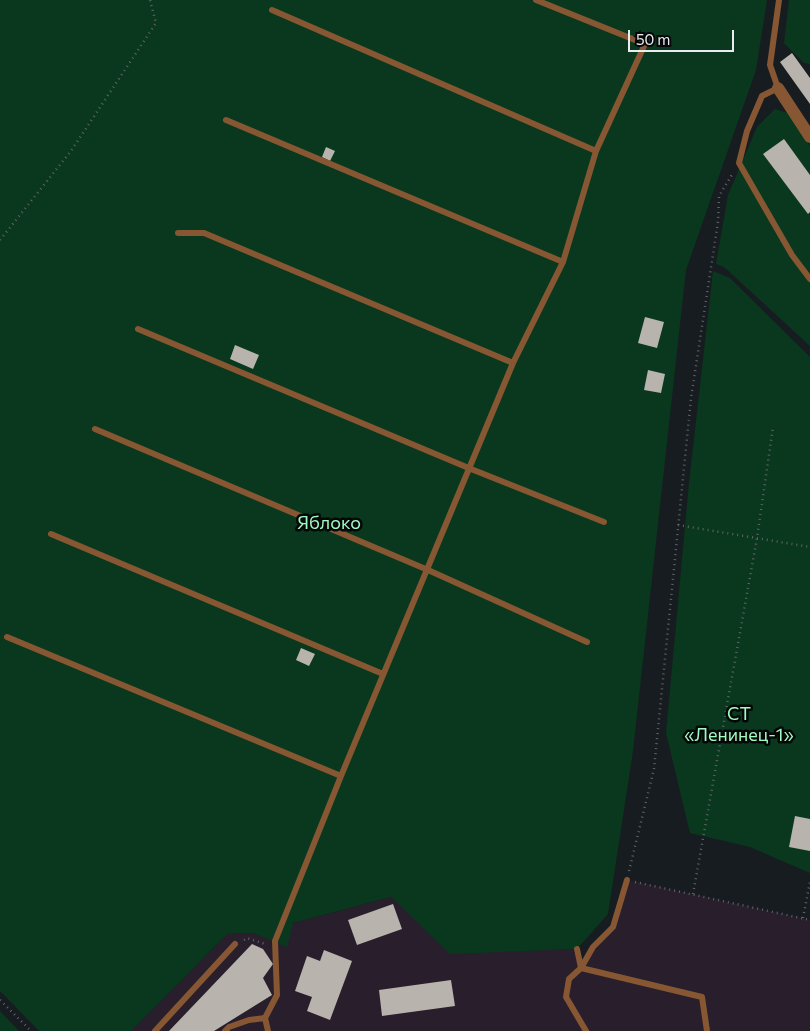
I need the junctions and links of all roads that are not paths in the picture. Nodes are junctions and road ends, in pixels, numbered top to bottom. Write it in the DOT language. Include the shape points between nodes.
graph roads {
  1 [pos="536,0"];
  2 [pos="779,0"];
  3 [pos="272,10"];
  4 [pos="778,88"];
  5 [pos="226,120"];
  6 [pos="810,137"];
  7 [pos="596,151"];
  8 [pos="178,233"];
  9 [pos="563,262"];
  10 [pos="810,279"];
  11 [pos="138,329"];
  12 [pos="513,363"];
  13 [pos="95,430"];
  14 [pos="471,469"];
  15 [pos="604,522"];
  16 [pos="50,534"];
  17 [pos="428,570"];
  18 [pos="7,637"];
  19 [pos="587,642"];
  20 [pos="383,674"];
  21 [pos="341,776"];
  22 [pos="627,880"];
  23 [pos="235,944"];
  24 [pos="577,949"];
  25 [pos="581,968"];
  26 [pos="265,1018"];
  27 [pos="155,1031"];
  28 [pos="226,1031"];
  29 [pos="268,1031"];
  30 [pos="586,1031"];
  31 [pos="707,1031"];
  1 -- 7 [label="lane" via="645,44"];
  2 -- 4 [label="lane" via="770,65"];
  3 -- 7 [label="lane"];
  4 -- 6 [label="street"];
  4 -- 10 [label="lane" via="762,96 747,131 739,163 792,255"];
  5 -- 9 [label="lane"];
  7 -- 9 [label="lane"];
  8 -- 12 [label="lane" via="204,233"];
  9 -- 12 [label="lane"];
  11 -- 14 [label="lane"];
  12 -- 14 [label="lane"];
  13 -- 17 [label="lane"];
  14 -- 15 [label="lane"];
  14 -- 17 [label="lane"];
  16 -- 20 [label="lane"];
  17 -- 19 [label="lane"];
  17 -- 20 [label="lane"];
  18 -- 21 [label="lane"];
  20 -- 21 [label="lane"];
  21 -- 26 [label="lane" via="275,941 277,995"];
  22 -- 25 [label="lane" via="613,926 593,947"];
  23 -- 27 [label="lane"];
  24 -- 25 [label="lane"];
  25 -- 30 [label="lane" via="569,979 566,997"];
  25 -- 31 [label="lane" via="702,997"];
  26 -- 28 [label="lane" via="249,1020"];
  26 -- 29 [label="lane"];
}
